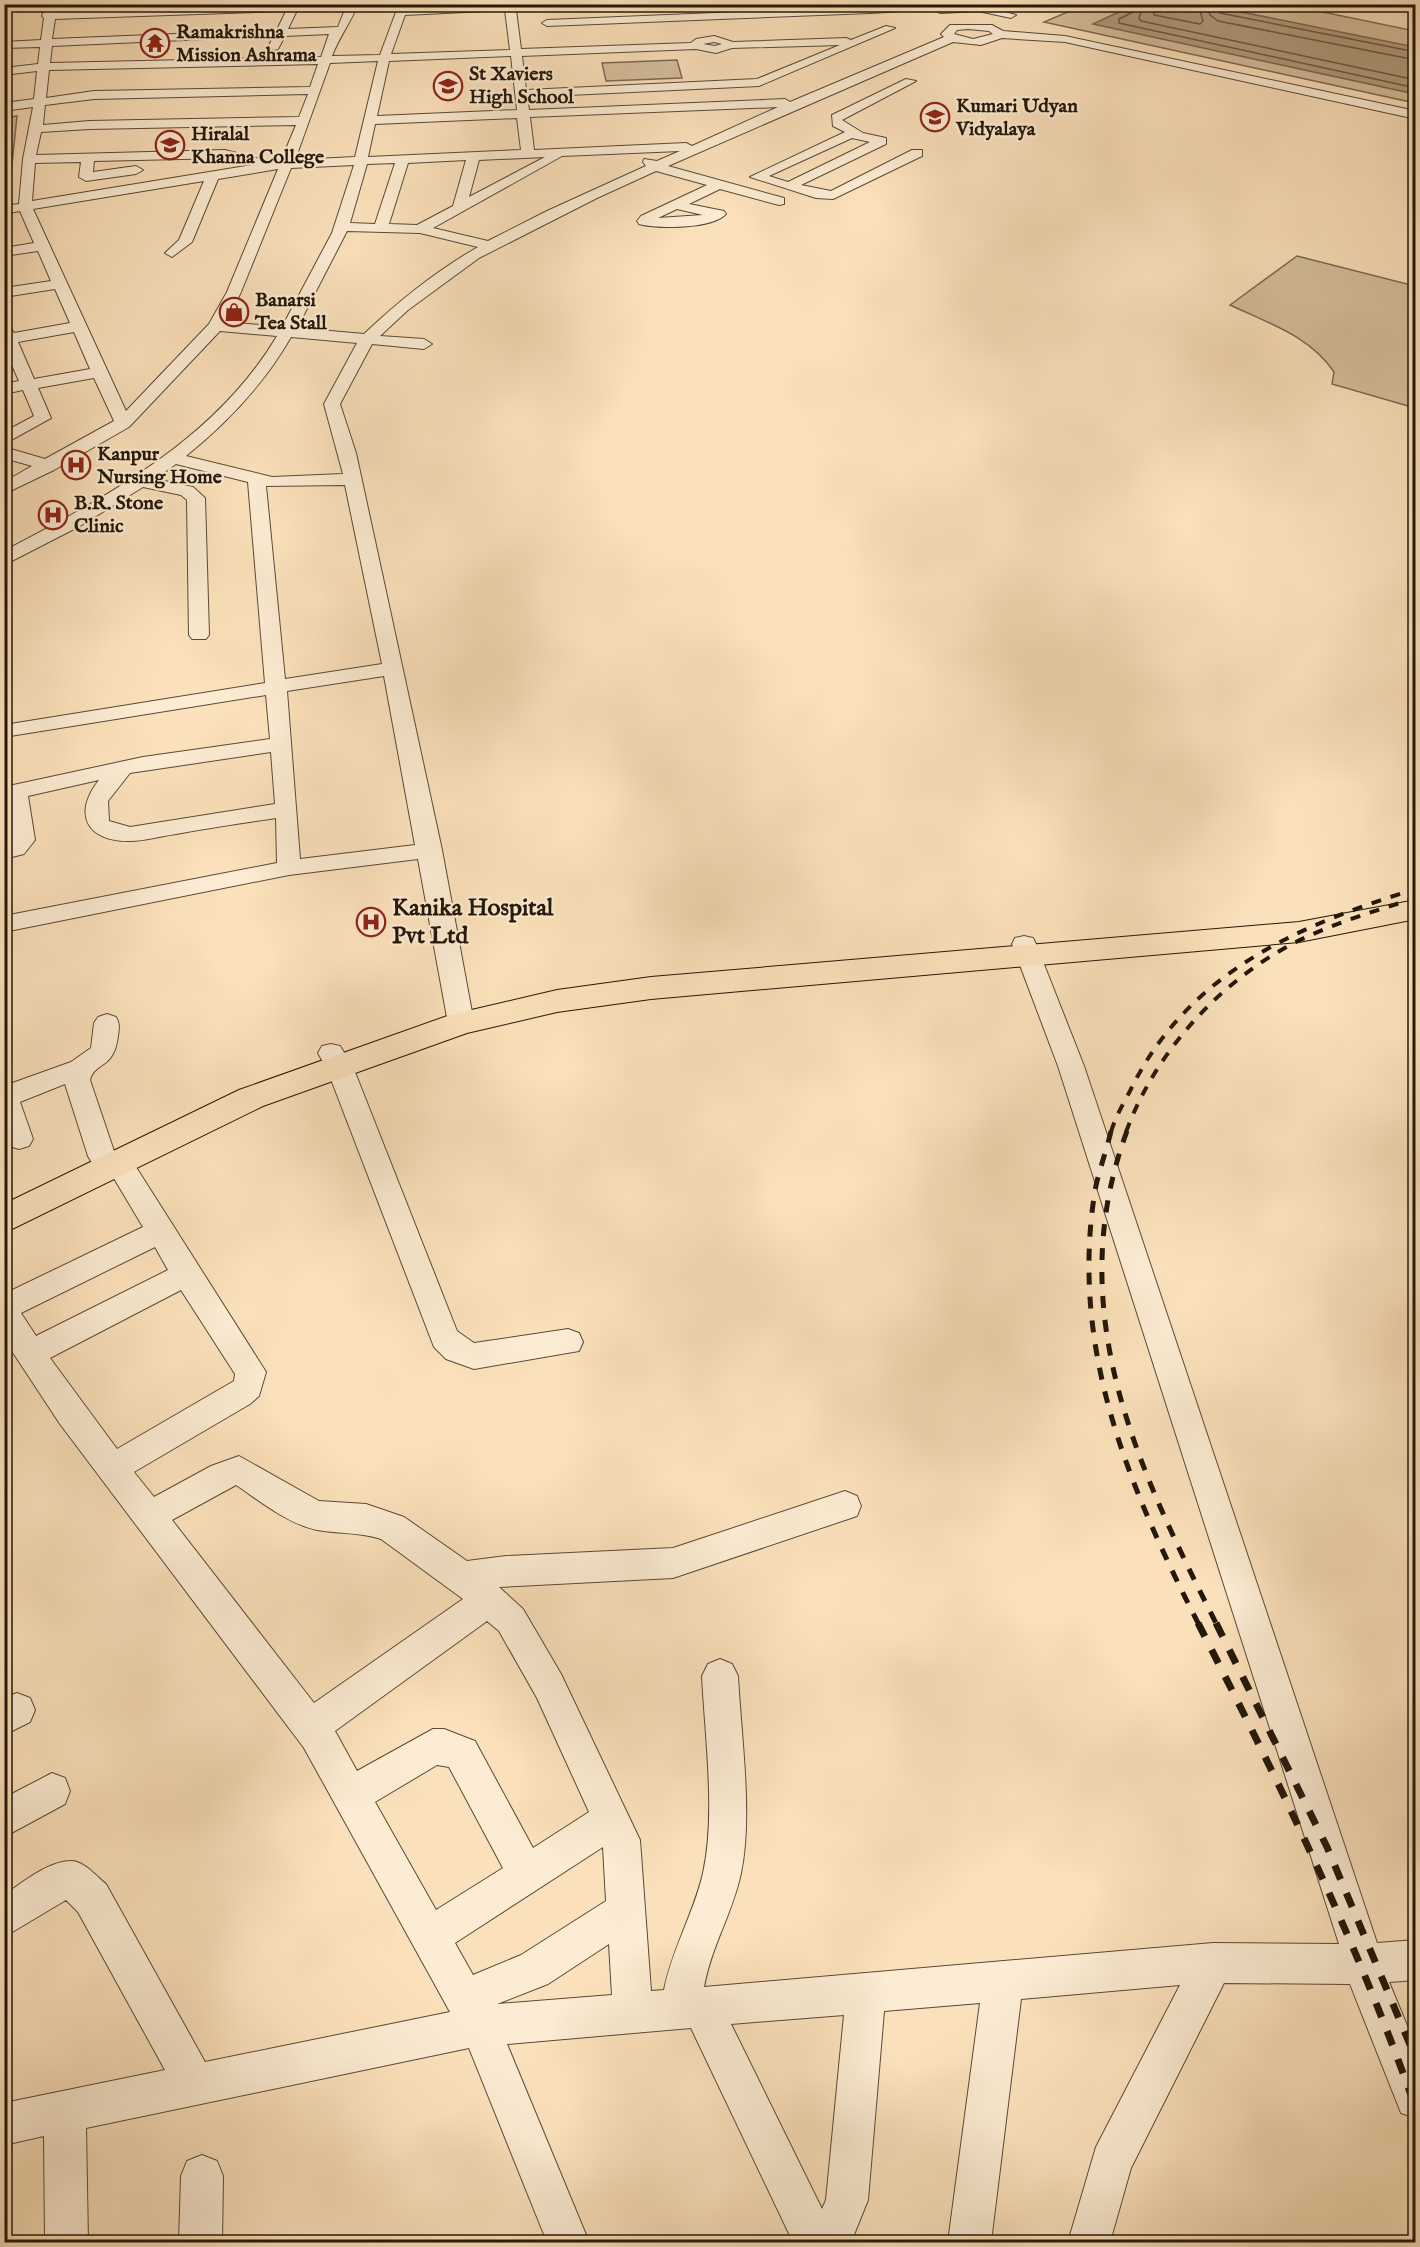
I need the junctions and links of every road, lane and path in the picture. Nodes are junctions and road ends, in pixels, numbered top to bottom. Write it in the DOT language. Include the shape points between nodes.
graph roads {
  1 [pos="340,4"];
  2 [pos="353,4"];
  3 [pos="575,4"];
  4 [pos="823,4"];
  5 [pos="869,7"];
  6 [pos="944,7"];
  7 [pos="902,8"];
  8 [pos="697,10"];
  9 [pos="166,13"];
  10 [pos="517,16"];
  11 [pos="45,19"];
  12 [pos="252,22"];
  13 [pos="805,23"];
  14 [pos="733,26"];
  15 [pos="840,26"];
  16 [pos="968,26"];
  17 [pos="986,27"];
  18 [pos="890,28"];
  19 [pos="335,32"];
  20 [pos="282,33"];
  21 [pos="953,33"];
  22 [pos="1000,34"];
  23 [pos="158,40"];
  24 [pos="815,41"];
  25 [pos="860,41"];
  26 [pos="573,42"];
  27 [pos="44,43"];
  28 [pos="4,45"];
  29 [pos="877,45"];
  30 [pos="214,49"];
  31 [pos="896,49"];
  32 [pos="915,53"];
  33 [pos="514,54"];
  34 [pos="717,54"];
  35 [pos="384,58"];
  36 [pos="326,60"];
  37 [pos="266,62"];
  38 [pos="43,67"];
  39 [pos="4,72"];
  40 [pos="92,76"];
  41 [pos="910,81"];
  42 [pos="315,90"];
  43 [pos="782,90"];
  44 [pos="731,94"];
  45 [pos="39,102"];
  46 [pos="522,103"];
  47 [pos="798,103"];
  48 [pos="91,104"];
  49 [pos="4,107"];
  50 [pos="1416,115"];
  51 [pos="371,120"];
  52 [pos="304,121"];
  53 [pos="89,125"];
  54 [pos="36,129"];
  55 [pos="857,133"];
  56 [pos="237,138"];
  57 [pos="702,142"];
  58 [pos="631,150"];
  59 [pos="562,153"];
  60 [pos="917,153"];
  61 [pos="528,154"];
  62 [pos="88,157"];
  63 [pos="473,157"];
  64 [pos="29,159"];
  65 [pos="402,160"];
  66 [pos="363,161"];
  67 [pos="277,166"];
  68 [pos="656,166"];
  69 [pos="213,176"];
  70 [pos="757,177"];
  71 [pos="720,184"];
  72 [pos="789,186"];
  73 [pos="737,189"];
  74 [pos="789,204"];
  75 [pos="676,205"];
  76 [pos="25,207"];
  77 [pos="459,208"];
  78 [pos="4,210"];
  79 [pos="342,227"];
  80 [pos="381,228"];
  81 [pos="420,229"];
  82 [pos="42,246"];
  83 [pos="490,246"];
  84 [pos="4,252"];
  85 [pos="172,253"];
  86 [pos="59,284"];
  87 [pos="4,293"];
  88 [pos="80,326"];
  89 [pos="216,326"];
  90 [pos="288,332"];
  91 [pos="6,336"];
  92 [pos="369,338"];
  93 [pos="424,344"];
  94 [pos="99,372"];
  95 [pos="27,385"];
  96 [pos="4,389"];
  97 [pos="123,423"];
  98 [pos="4,439"];
  99 [pos="4,452"];
  100 [pos="171,458"];
  101 [pos="48,466"];
  102 [pos="257,479"];
  103 [pos="352,479"];
  104 [pos="140,481"];
  105 [pos="4,489"];
  106 [pos="4,559"];
  107 [pos="199,635"];
  108 [pos="393,668"];
  109 [pos="275,687"];
  110 [pos="4,731"];
  111 [pos="280,744"];
  112 [pos="122,769"];
  113 [pos="10,793"];
  114 [pos="287,809"];
  115 [pos="430,850"];
  116 [pos="4,852"];
  117 [pos="289,868"];
  118 [pos="1414,902"];
  119 [pos="4,924"];
  120 [pos="1026,950"];
  121 [pos="459,1014"];
  122 [pos="107,1023"];
  123 [pos="336,1060"];
  124 [pos="80,1070"];
  125 [pos="19,1139"];
  126 [pos="110,1160"];
  127 [pos="4,1204"];
  128 [pos="4,1220"];
  129 [pos="160,1231"];
  130 [pos="186,1274"];
  131 [pos="4,1308"];
  132 [pos="4,1313"];
  133 [pos="568,1342"];
  134 [pos="31,1353"];
  135 [pos="112,1468"];
  136 [pos="845,1506"];
  137 [pos="149,1516"];
  138 [pos="463,1577"];
  139 [pos="489,1600"];
  140 [pos="720,1676"];
  141 [pos="310,1727"];
  142 [pos="52,1791"];
  143 [pos="351,1795"];
  144 [pos="4,1819"];
  145 [pos="612,1820"];
  146 [pos="527,1875"];
  147 [pos="627,1910"];
  148 [pos="4,1918"];
  149 [pos="430,1937"];
  150 [pos="1416,1960"];
  151 [pos="1213,1963"];
  152 [pos="1362,1964"];
  153 [pos="1003,1982"];
  154 [pos="866,1993"];
  155 [pos="691,2008"];
  156 [pos="472,2012"];
  157 [pos="633,2013"];
  158 [pos="195,2085"];
  159 [pos="1416,2098"];
  160 [pos="64,2112"];
  161 [pos="4,2124"];
  162 [pos="202,2176"];
  163 [pos="66,2242"];
  164 [pos="200,2242"];
  165 [pos="568,2242"];
  166 [pos="817,2242"];
  167 [pos="969,2242"];
  168 [pos="1089,2242"];
  1 -- 19 [label="street"];
  2 -- 19 [label="street"];
  3 -- 10 [label="street"];
  4 -- 8 [label="street"];
  5 -- 7 [label="street"];
  5 -- 15 [label="street"];
  6 -- 16 [label="street"];
  6 -- 17 [label="street" via="1015,13"];
  6 -- 21 [label="street"];
  8 -- 10 [label="street"];
  8 -- 14 [label="street"];
  8 -- 26 [label="street"];
  8 -- 34 [label="street"];
  9 -- 11 [label="street"];
  9 -- 12 [label="street"];
  9 -- 23 [label="street"];
  9 -- 30 [label="street" via="222,21"];
  10 -- 26 [label="street"];
  10 -- 33 [label="street"];
  10 -- 35 [label="street" via="402,12"];
  11 -- 27 [label="street"];
  12 -- 20 [label="street"];
  12 -- 20 [label="street" via="293,8"];
  12 -- 30 [label="street"];
  13 -- 14 [label="street"];
  14 -- 15 [label="street"];
  14 -- 24 [label="street" via="810,31"];
  15 -- 24 [label="street"];
  15 -- 25 [label="street"];
  16 -- 17 [label="street"];
  16 -- 21 [label="street"];
  17 -- 22 [label="street"];
  18 -- 25 [label="street"];
  19 -- 20 [label="street"];
  19 -- 36 [label="street"];
  20 -- 37 [label="street"];
  21 -- 22 [label="street" via="978,42"];
  21 -- 32 [label="street"];
  22 -- 50 [label="street" via="1065,39"];
  23 -- 27 [label="street"];
  23 -- 30 [label="street"];
  24 -- 34 [label="street" via="731,45 725,40"];
  25 -- 29 [label="street"];
  25 -- 44 [label="street"];
  26 -- 33 [label="street"];
  26 -- 34 [label="street" via="696,46 701,41"];
  27 -- 28 [label="street"];
  27 -- 38 [label="street"];
  30 -- 37 [label="street"];
  30 -- 38 [label="street"];
  31 -- 32 [label="street"];
  32 -- 47 [label="street"];
  33 -- 35 [label="street"];
  33 -- 46 [label="street"];
  34 -- 44 [label="street"];
  35 -- 36 [label="street"];
  35 -- 51 [label="street"];
  36 -- 37 [label="street"];
  36 -- 42 [label="street"];
  38 -- 39 [label="street"];
  38 -- 45 [label="street" via="36,87"];
  40 -- 48 [label="street"];
  41 -- 55 [label="street" via="836,118 837,123"];
  42 -- 48 [label="street"];
  42 -- 52 [label="street"];
  43 -- 44 [label="street"];
  44 -- 46 [label="street"];
  44 -- 46 [label="street" via="584,86"];
  44 -- 46 [label="street" via="693,112 640,115 583,117"];
  44 -- 47 [label="street"];
  45 -- 48 [label="street"];
  45 -- 49 [label="street"];
  45 -- 54 [label="street"];
  46 -- 51 [label="street"];
  46 -- 61 [label="street"];
  47 -- 57 [label="street"];
  48 -- 53 [label="street"];
  51 -- 66 [label="street"];
  52 -- 56 [label="street"];
  52 -- 67 [label="street"];
  53 -- 54 [label="street"];
  53 -- 56 [label="street"];
  54 -- 64 [label="street"];
  55 -- 70 [label="street"];
  55 -- 72 [label="street" via="882,141"];
  56 -- 62 [label="street"];
  56 -- 62 [label="street" via="90,177 85,176"];
  56 -- 67 [label="street"];
  57 -- 58 [label="street" via="647,144"];
  57 -- 68 [label="street"];
  58 -- 59 [label="street" via="588,147"];
  58 -- 68 [label="street"];
  59 -- 61 [label="street"];
  59 -- 77 [label="street"];
  60 -- 72 [label="street" via="833,195"];
  61 -- 63 [label="street"];
  62 -- 64 [label="street"];
  63 -- 65 [label="street"];
  63 -- 77 [label="street"];
  64 -- 76 [label="street"];
  65 -- 66 [label="street"];
  65 -- 80 [label="street"];
  66 -- 67 [label="street"];
  66 -- 79 [label="street"];
  67 -- 69 [label="street"];
  67 -- 89 [label="street" via="234,292"];
  68 -- 71 [label="street"];
  68 -- 83 [label="street" via="590,194"];
  69 -- 76 [label="street"];
  69 -- 85 [label="street" via="185,242"];
  70 -- 72 [label="street"];
  70 -- 73 [label="street"];
  71 -- 73 [label="street"];
  71 -- 75 [label="street"];
  73 -- 74 [label="street"];
  76 -- 78 [label="street"];
  76 -- 82 [label="street"];
  77 -- 81 [label="street"];
  79 -- 80 [label="street"];
  79 -- 90 [label="street"];
  80 -- 81 [label="street"];
  81 -- 83 [label="street"];
  82 -- 84 [label="street"];
  82 -- 86 [label="street"];
  83 -- 92 [label="street" via="447,270"];
  86 -- 87 [label="street"];
  86 -- 88 [label="street"];
  88 -- 91 [label="street"];
  88 -- 94 [label="street"];
  89 -- 90 [label="street"];
  89 -- 97 [label="street"];
  90 -- 92 [label="street"];
  90 -- 100 [label="street" via="260,374 226,412"];
  91 -- 95 [label="street"];
  92 -- 93 [label="street"];
  92 -- 103 [label="street" via="332,404"];
  94 -- 95 [label="street"];
  94 -- 97 [label="street"];
  95 -- 96 [label="street"];
  95 -- 98 [label="street" via="42,420"];
  97 -- 101 [label="street"];
  99 -- 101 [label="street"];
  100 -- 102 [label="street"];
  100 -- 104 [label="street"];
  101 -- 105 [label="street"];
  102 -- 103 [label="street"];
  102 -- 109 [label="street"];
  103 -- 108 [label="street"];
  104 -- 106 [label="street" via="63,529"];
  104 -- 107 [label="street" via="187,491 195,498"];
  108 -- 109 [label="street"];
  108 -- 115 [label="street"];
  109 -- 110 [label="street"];
  109 -- 111 [label="street"];
  111 -- 112 [label="street"];
  111 -- 114 [label="street"];
  112 -- 113 [label="street"];
  112 -- 114 [label="street" via="95,803 99,825 112,832 140,833"];
  113 -- 116 [label="street" via="24,840 16,849"];
  114 -- 117 [label="street"];
  115 -- 117 [label="street"];
  115 -- 121 [label="street"];
  117 -- 119 [label="street"];
  118 -- 120 [label="main road" via="1299,932"];
  120 -- 121 [label="main road" via="794,970"];
  120 -- 152 [label="street" via="1071,1066 1240,1576"];
  121 -- 123 [label="main road"];
  122 -- 124 [label="street" via="103,1052"];
  123 -- 126 [label="main road"];
  123 -- 133 [label="street" via="445,1338 457,1350 474,1356"];
  124 -- 125 [label="street" via="6,1098"];
  124 -- 126 [label="street" via="77,1080"];
  126 -- 127 [label="main road"];
  126 -- 128 [label="main road"];
  126 -- 129 [label="street"];
  129 -- 130 [label="street"];
  129 -- 131 [label="street"];
  130 -- 134 [label="street"];
  130 -- 135 [label="street" via="245,1360 251,1372 248,1387 224,1405"];
  132 -- 134 [label="street"];
  134 -- 135 [label="street" via="70,1414"];
  135 -- 137 [label="street"];
  136 -- 138 [label="street" via="673,1563 506,1571"];
  137 -- 138 [label="street" via="239,1470 283,1500 316,1515 379,1522"];
  137 -- 141 [label="street"];
  138 -- 139 [label="street"];
  139 -- 141 [label="street"];
  139 -- 145 [label="street" via="511,1620 528,1646"];
  140 -- 155 [label="street" via="728,1836 726,1858 688,1966"];
  141 -- 143 [label="street"];
  142 -- 144 [label="street"];
  143 -- 146 [label="street" via="433,1747 454,1749 462,1754"];
  143 -- 149 [label="street"];
  145 -- 146 [label="street"];
  145 -- 147 [label="street" via="621,1840"];
  146 -- 149 [label="street"];
  147 -- 156 [label="street"];
  147 -- 157 [label="street"];
  148 -- 158 [label="street" via="59,1883 72,1880 83,1887"];
  149 -- 156 [label="street"];
  150 -- 152 [label="street"];
  151 -- 152 [label="street"];
  151 -- 153 [label="street"];
  151 -- 168 [label="street" via="1111,2162"];
  152 -- 159 [label="street"];
  153 -- 154 [label="street"];
  153 -- 167 [label="street"];
  154 -- 155 [label="street"];
  154 -- 166 [label="street" via="847,2200 836,2227"];
  155 -- 157 [label="street"];
  155 -- 166 [label="street"];
  156 -- 157 [label="street"];
  156 -- 158 [label="street"];
  156 -- 165 [label="street"];
  158 -- 160 [label="street"];
  160 -- 161 [label="street"];
  160 -- 163 [label="street"];
  162 -- 164 [label="street"];
}
